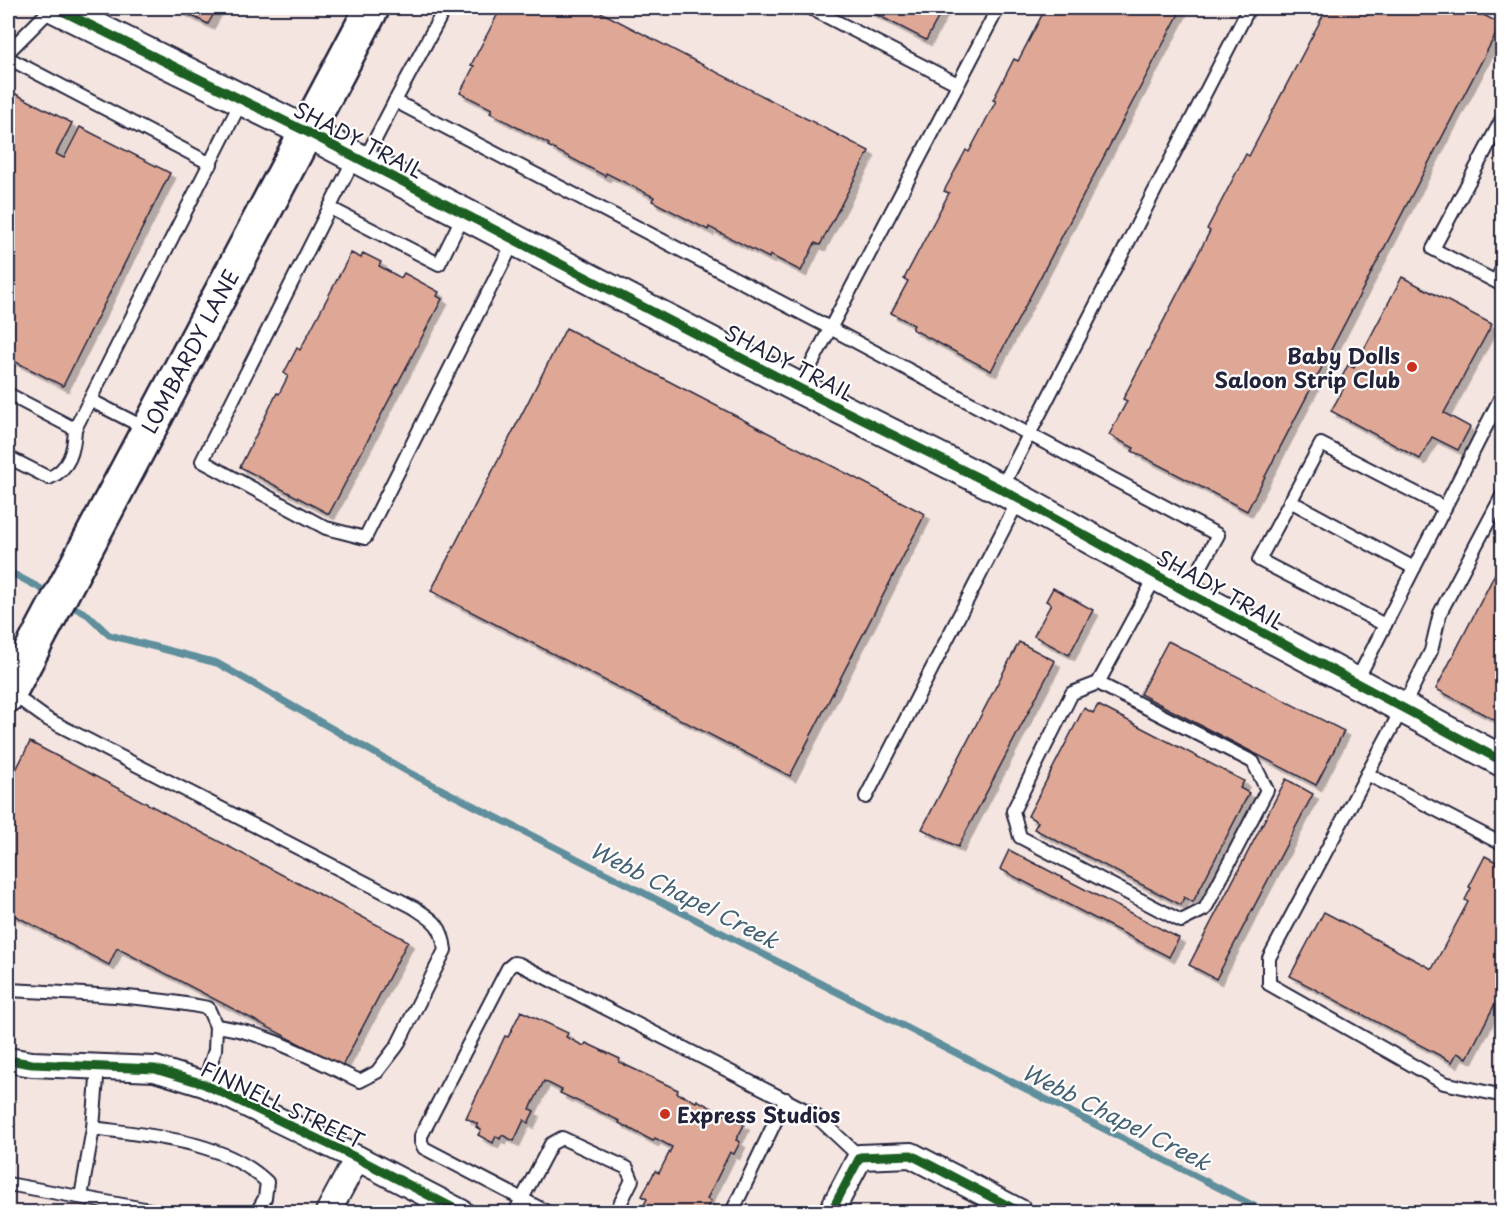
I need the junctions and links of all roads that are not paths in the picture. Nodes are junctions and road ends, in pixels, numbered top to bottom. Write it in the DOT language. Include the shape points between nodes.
graph roads {
  1 [pos="54,8"];
  2 [pos="372,8"];
  3 [pos="445,8"];
  4 [pos="810,8"];
  5 [pos="998,8"];
  6 [pos="1249,8"];
  7 [pos="8,52"];
  8 [pos="8,58"];
  9 [pos="958,84"];
  10 [pos="243,100"];
  11 [pos="395,100"];
  12 [pos="1503,119"];
  13 [pos="307,132"];
  14 [pos="359,159"];
  15 [pos="211,164"];
  16 [pos="330,208"];
  17 [pos="464,214"];
  18 [pos="514,240"];
  19 [pos="1503,269"];
  20 [pos="1499,283"];
  21 [pos="830,328"];
  22 [pos="799,388"];
  23 [pos="8,394"];
  24 [pos="1503,395"];
  25 [pos="90,400"];
  26 [pos="75,429"];
  27 [pos="148,429"];
  28 [pos="1028,434"];
  29 [pos="8,457"];
  30 [pos="1010,494"];
  31 [pos="1503,496"];
  32 [pos="1290,501"];
  33 [pos="1445,508"];
  34 [pos="1414,568"];
  35 [pos="1156,575"];
  36 [pos="1187,592"];
  37 [pos="1385,625"];
  38 [pos="1098,683"];
  39 [pos="1355,683"];
  40 [pos="8,692"];
  41 [pos="1402,707"];
  42 [pos="1503,761"];
  43 [pos="1367,774"];
  44 [pos="866,797"];
  45 [pos="1503,844"];
  46 [pos="8,992"];
  47 [pos="216,1026"];
  48 [pos="8,1060"];
  49 [pos="98,1066"];
  50 [pos="204,1084"];
  51 [pos="1503,1089"];
  52 [pos="786,1099"];
  53 [pos="93,1128"];
  54 [pos="860,1157"];
  55 [pos="357,1158"];
  56 [pos="8,1184"];
  57 [pos="81,1197"];
  58 [pos="522,1199"];
  59 [pos="161,1212"];
  60 [pos="257,1212"];
  61 [pos="328,1212"];
  62 [pos="460,1212"];
  63 [pos="515,1212"];
  64 [pos="547,1212"];
  65 [pos="616,1212"];
  66 [pos="732,1212"];
  67 [pos="831,1212"];
  68 [pos="1020,1212"];
  1 -- 7 [label="lane"];
  1 -- 10 [label="street, SHADY TRAIL"];
  2 -- 13 [label="main road, LOMBARDY LANE"];
  3 -- 11 [label="lane"];
  4 -- 9 [label="lane"];
  5 -- 9 [label="lane"];
  6 -- 28 [label="lane"];
  8 -- 15 [label="lane"];
  9 -- 21 [label="lane"];
  10 -- 13 [label="street, SHADY TRAIL"];
  10 -- 15 [label="lane"];
  11 -- 14 [label="lane"];
  11 -- 21 [label="lane"];
  12 -- 20 [label="lane" via="1433,249"];
  13 -- 14 [label="street, SHADY TRAIL"];
  13 -- 27 [label="main road, LOMBARDY LANE"];
  14 -- 16 [label="lane"];
  14 -- 17 [label="street, SHADY TRAIL"];
  15 -- 25 [label="lane"];
  16 -- 17 [label="lane" via="439,264"];
  16 -- 18 [label="lane" via="202,461 326,528 365,538"];
  17 -- 18 [label="street, SHADY TRAIL"];
  18 -- 22 [label="street, SHADY TRAIL"];
  19 -- 20 [label="lane"];
  21 -- 22 [label="lane"];
  21 -- 28 [label="lane"];
  22 -- 30 [label="street, SHADY TRAIL"];
  23 -- 26 [label="lane"];
  24 -- 33 [label="lane"];
  25 -- 26 [label="lane"];
  25 -- 27 [label="lane"];
  26 -- 29 [label="lane" via="74,447 61,473 49,478"];
  27 -- 40 [label="main road, LOMBARDY LANE"];
  28 -- 30 [label="lane"];
  28 -- 36 [label="lane" via="1218,535"];
  30 -- 35 [label="street, SHADY TRAIL"];
  30 -- 44 [label="lane"];
  31 -- 41 [label="lane" via="1440,613 1431,651"];
  32 -- 33 [label="lane" via="1321,444"];
  32 -- 34 [label="lane"];
  32 -- 37 [label="lane" via="1259,560"];
  33 -- 34 [label="lane"];
  34 -- 37 [label="lane"];
  35 -- 36 [label="street, SHADY TRAIL"];
  35 -- 38 [label="lane"];
  36 -- 39 [label="street, SHADY TRAIL"];
  37 -- 39 [label="lane"];
  38 -- 38 [label="lane" via="1072,693 1013,811 1020,837 1180,921 1205,909 1267,790 1253,762"];
  39 -- 41 [label="street, SHADY TRAIL"];
  40 -- 47 [label="lane" via="46,719 412,907 434,921 443,934 445,950 397,1046 376,1072 360,1081 240,1029"];
  41 -- 42 [label="street, SHADY TRAIL"];
  41 -- 43 [label="lane"];
  43 -- 45 [label="lane"];
  43 -- 51 [label="lane" via="1269,958 1269,984 1444,1083 1498,1095"];
  46 -- 47 [label="lane" via="182,1003 208,1008"];
  47 -- 50 [label="lane" via="215,1050"];
  48 -- 49 [label="street, FINNELL STREET"];
  49 -- 50 [label="street, FINNELL STREET" via="155,1069"];
  49 -- 53 [label="lane"];
  50 -- 55 [label="street, FINNELL STREET"];
  52 -- 54 [label="lane" via="815,1114"];
  52 -- 58 [label="lane" via="514,963 502,978 421,1142 424,1148"];
  52 -- 66 [label="lane"];
  53 -- 57 [label="lane"];
  53 -- 60 [label="lane" via="180,1140 252,1168 267,1182 265,1198"];
  54 -- 67 [label="street"];
  54 -- 68 [label="street" via="911,1155"];
  55 -- 61 [label="street"];
  55 -- 62 [label="street, FINNELL STREET"];
  56 -- 57 [label="lane"];
  57 -- 59 [label="lane"];
  58 -- 63 [label="lane"];
  58 -- 64 [label="lane"];
  58 -- 65 [label="lane" via="551,1144 562,1138 627,1168 632,1180"];
}
